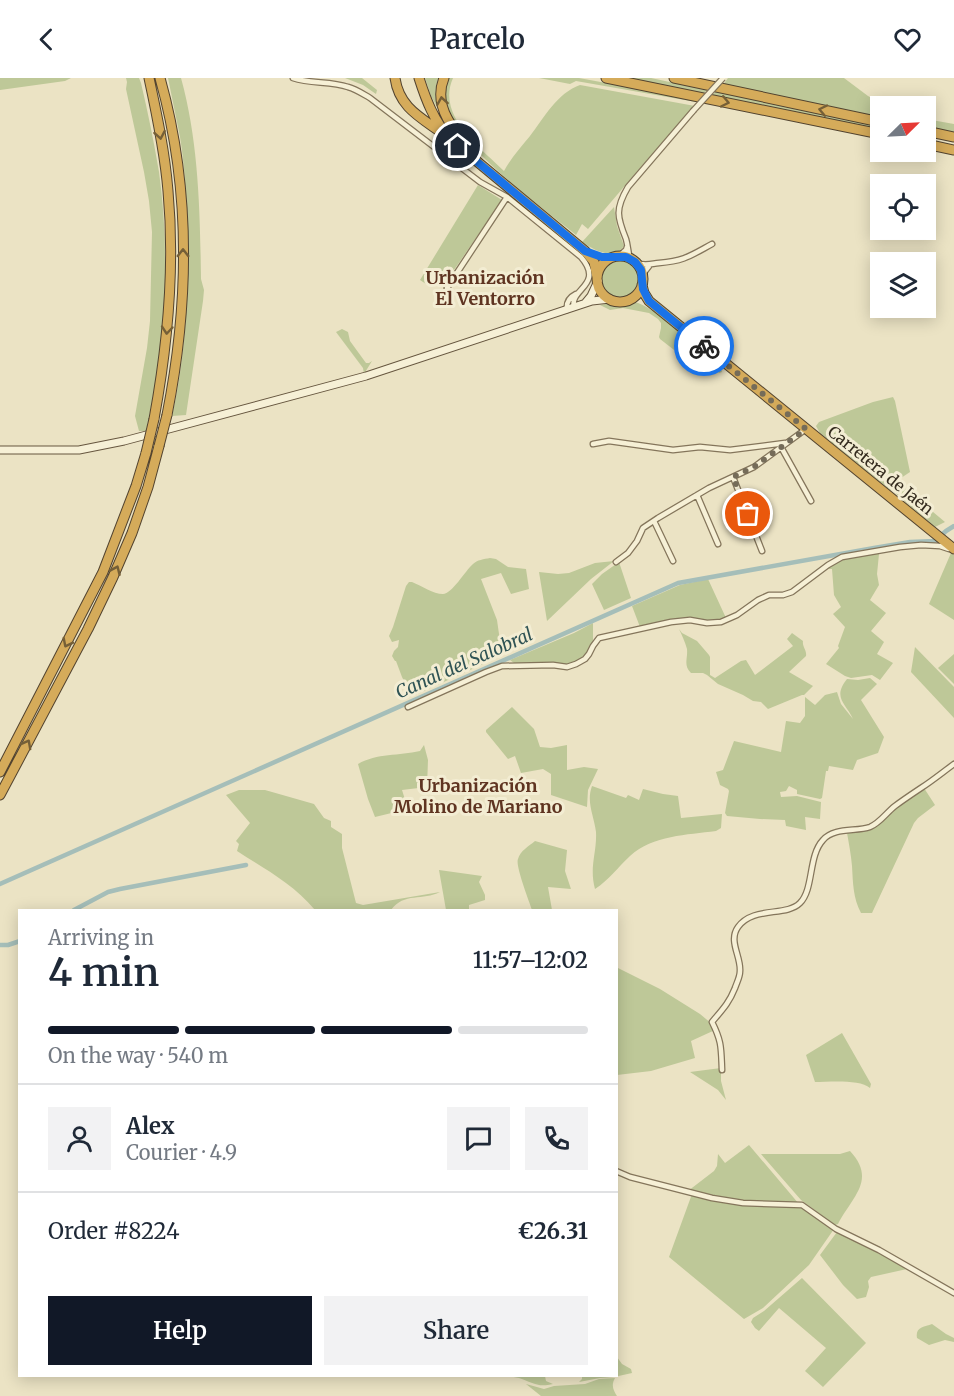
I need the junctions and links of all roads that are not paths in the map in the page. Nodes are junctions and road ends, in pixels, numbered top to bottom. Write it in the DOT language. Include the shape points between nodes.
graph roads {
  1 [pos="148,78"];
  2 [pos="160,78"];
  3 [pos="293,78"];
  4 [pos="395,78"];
  5 [pos="419,78"];
  6 [pos="444,78"];
  7 [pos="606,78"];
  8 [pos="674,78"];
  9 [pos="723,78"];
  10 [pos="870,120"];
  11 [pos="870,132"];
  12 [pos="936,133"];
  13 [pos="954,137"];
  14 [pos="458,146"];
  15 [pos="936,146"];
  16 [pos="954,150"];
  17 [pos="500,180"];
  18 [pos="507,197"];
  19 [pos="711,244"];
  20 [pos="627,247"];
  21 [pos="585,251"];
  22 [pos="617,257"];
  23 [pos="633,261"];
  24 [pos="651,265"];
  25 [pos="598,279"];
  26 [pos="642,280"];
  27 [pos="447,288"];
  28 [pos="610,299"];
  29 [pos="627,301"];
  30 [pos="649,301"];
  31 [pos="574,307"];
  32 [pos="806,429"];
  33 [pos="787,442"];
  34 [pos="593,444"];
  35 [pos="781,447"];
  36 [pos="0,450"];
  37 [pos="733,477"];
  38 [pos="697,495"];
  39 [pos="810,501"];
  40 [pos="654,521"];
  41 [pos="718,544"];
  42 [pos="954,550"];
  43 [pos="762,551"];
  44 [pos="673,561"];
  45 [pos="616,562"];
  46 [pos="408,707"];
  47 [pos="954,764"];
  48 [pos="0,772"];
  49 [pos="0,795"];
  50 [pos="722,1070"];
  51 [pos="618,1172"];
  52 [pos="954,1293"];
  1 -- 48 [label="highway, one-way, bridge" via="168,189 171,272 162,376 154,419 136,486 103,572"];
  49 -- 2 [label="highway, one-way, bridge" via="113,577 148,487 167,415 180,339 183,224 174,138"];
  3 -- 18 [label="street" via="358,91 480,182"];
  4 -- 14 [label="highway" via="405,104"];
  5 -- 14 [label="highway" via="438,123"];
  17 -- 6 [label="highway, one-way" via="445,115 440,97"];
  7 -- 11 [label="highway, one-way"];
  10 -- 8 [label="highway, one-way"];
  9 -- 20 [label="street, bridge" via="628,187 619,215"];
  12 -- 13 [label="highway"];
  14 -- 17 [label="highway"];
  15 -- 16 [label="highway"];
  17 -- 21 [label="highway"];
  18 -- 27 [label="street"];
  18 -- 31 [label="street" via="585,261 589,276 574,298"];
  19 -- 24 [label="street" via="679,261"];
  20 -- 22 [label="street"];
  20 -- 23 [label="street"];
  21 -- 22 [label="highway"];
  21 -- 25 [label="highway" via="594,262"];
  22 -- 23 [label="highway"];
  22 -- 25 [label="highway" via="606,261"];
  23 -- 24 [label="street"];
  23 -- 26 [label="highway" via="641,270"];
  24 -- 26 [label="street"];
  25 -- 28 [label="highway" via="600,290"];
  25 -- 31 [label="street" via="591,296"];
  26 -- 29 [label="highway" via="637,294"];
  26 -- 30 [label="highway, Carretera de Jaén"];
  28 -- 29 [label="highway"];
  28 -- 31 [label="street"];
  29 -- 30 [label="highway"];
  30 -- 32 [label="highway, Carretera de Jaén"];
  31 -- 36 [label="street" via="366,376 124,441 79,450"];
  32 -- 33 [label="street"];
  32 -- 42 [label="highway, Carretera de Jaén"];
  33 -- 34 [label="street" via="730,450 673,450 613,441"];
  33 -- 35 [label="street"];
  35 -- 37 [label="street"];
  35 -- 39 [label="street"];
  37 -- 38 [label="street"];
  37 -- 43 [label="street"];
  38 -- 40 [label="street"];
  38 -- 41 [label="street"];
  40 -- 44 [label="street"];
  40 -- 45 [label="street" via="643,528 628,554"];
  42 -- 46 [label="street" via="923,545 842,557 792,592 770,595 722,622 670,622 599,638 585,660 576,664 502,666"];
  47 -- 50 [label="street" via="894,806 878,823 824,837 800,904 750,916 737,928 734,943 740,961 739,979 730,1001 712,1022 720,1038"];
  51 -- 52 [label="street" via="712,1198 802,1205 836,1229"];
}
